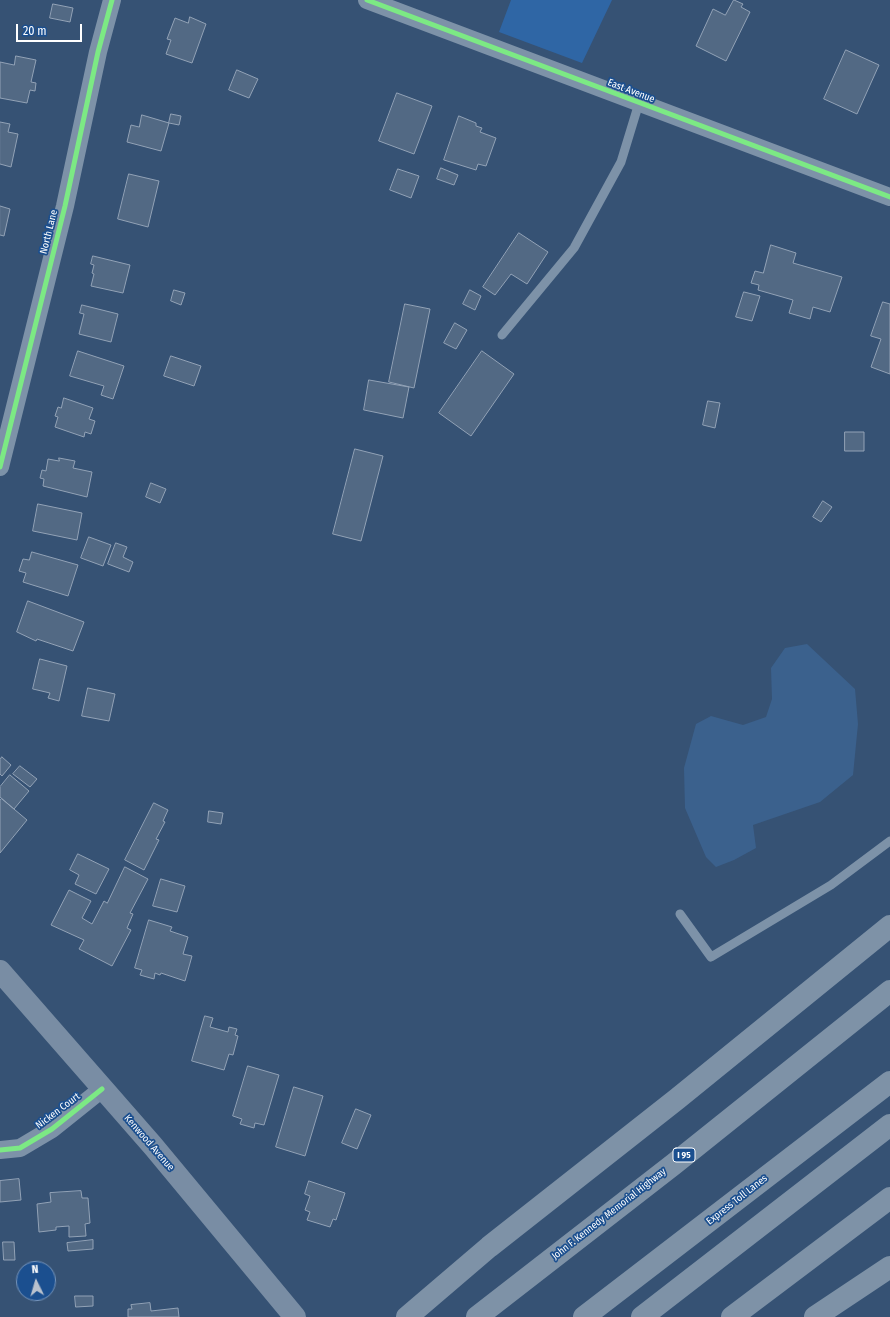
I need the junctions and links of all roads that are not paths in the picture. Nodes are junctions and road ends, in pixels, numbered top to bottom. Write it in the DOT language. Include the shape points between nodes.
graph roads {
  1 [pos="112,0"];
  2 [pos="367,0"];
  3 [pos="639,103"];
  4 [pos="890,197"];
  5 [pos="502,335"];
  6 [pos="0,467"];
  7 [pos="890,841"];
  8 [pos="680,914"];
  9 [pos="890,926"];
  10 [pos="0,971"];
  11 [pos="890,991"];
  12 [pos="890,1082"];
  13 [pos="102,1089"];
  14 [pos="890,1125"];
  15 [pos="0,1150"];
  16 [pos="890,1198"];
  17 [pos="890,1267"];
  18 [pos="290,1311"];
  19 [pos="407,1317"];
  20 [pos="477,1317"];
  21 [pos="584,1317"];
  22 [pos="642,1317"];
  23 [pos="732,1317"];
  24 [pos="815,1317"];
  1 -- 6 [label="street, North Lane" via="98,52 65,206"];
  2 -- 3 [label="street, East Avenue"];
  3 -- 4 [label="street, East Avenue"];
  3 -- 5 [label="lane" via="621,162 574,248"];
  7 -- 8 [label="lane" via="830,885 711,957"];
  9 -- 19 [label="highway" via="473,1260"];
  10 -- 13 [label="main road, Kenwood Avenue"];
  11 -- 20 [label="highway, John F. Kennedy Memorial Highway / I 95"];
  12 -- 21 [label="highway, Express Toll Lanes"];
  13 -- 15 [label="street, Nicken Court" via="52,1129 20,1148"];
  13 -- 18 [label="main road, Kenwood Avenue"];
  14 -- 22 [label="highway"];
  16 -- 23 [label="highway"];
  17 -- 24 [label="highway"];
}
